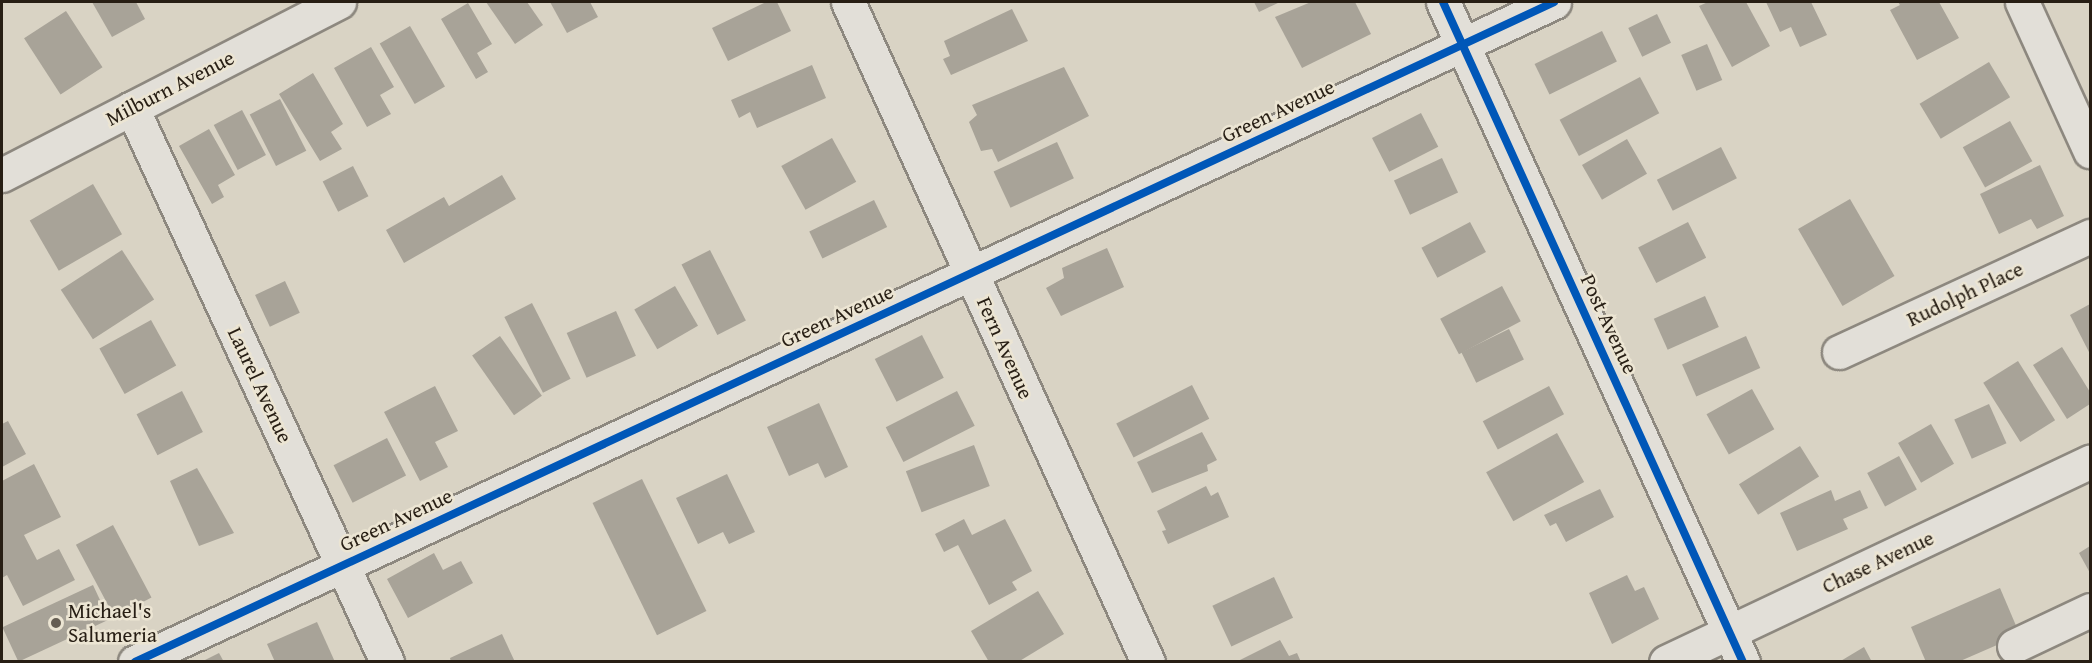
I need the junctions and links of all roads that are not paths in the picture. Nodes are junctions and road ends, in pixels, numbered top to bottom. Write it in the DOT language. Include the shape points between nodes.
graph roads {
  1 [pos="339,2"];
  2 [pos="848,2"];
  3 [pos="1443,2"];
  4 [pos="1554,2"];
  5 [pos="2022,2"];
  6 [pos="1462,45"];
  7 [pos="132,108"];
  8 [pos="2091,151"];
  9 [pos="2,175"];
  10 [pos="2091,236"];
  11 [pos="971,273"];
  12 [pos="1839,352"];
  13 [pos="2091,462"];
  14 [pos="343,565"];
  15 [pos="2091,610"];
  16 [pos="1730,632"];
  17 [pos="2014,646"];
  18 [pos="135,662"];
  19 [pos="387,662"];
  20 [pos="1148,662"];
  21 [pos="1666,662"];
  22 [pos="1743,662"];
  1 -- 7 [label="street, Milburn Avenue"];
  2 -- 11 [label="street, Fern Avenue"];
  3 -- 6 [label="street, Post Avenue"];
  4 -- 6 [label="street, Green Avenue"];
  5 -- 8 [label="street"];
  6 -- 11 [label="street, Green Avenue"];
  6 -- 16 [label="street, Post Avenue"];
  7 -- 9 [label="street, Milburn Avenue"];
  7 -- 14 [label="street, Laurel Avenue"];
  10 -- 12 [label="street, Rudolph Place"];
  11 -- 14 [label="street, Green Avenue"];
  11 -- 20 [label="street, Fern Avenue"];
  13 -- 16 [label="street, Chase Avenue"];
  14 -- 18 [label="street, Green Avenue"];
  14 -- 19 [label="street, Laurel Avenue"];
  15 -- 17 [label="street"];
  16 -- 21 [label="street, Chase Avenue"];
  16 -- 22 [label="street, Post Avenue"];
}
